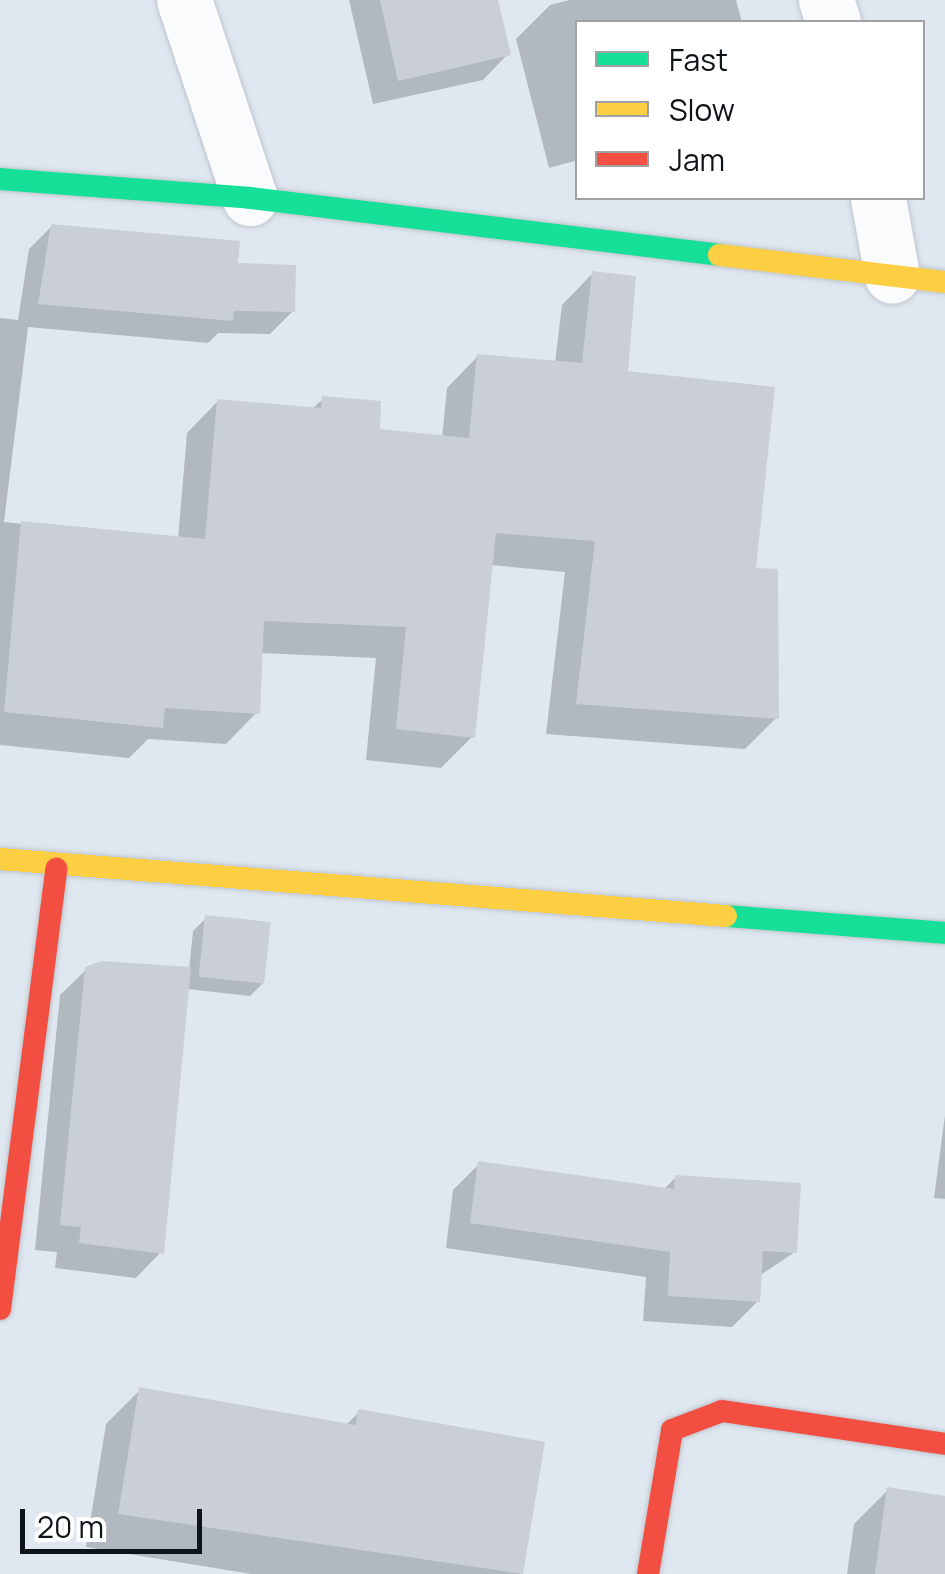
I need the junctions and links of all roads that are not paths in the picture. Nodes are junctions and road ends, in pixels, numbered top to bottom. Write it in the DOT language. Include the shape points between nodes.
graph roads {
  1 [pos="184,0"];
  2 [pos="0,179"];
  3 [pos="250,198"];
  4 [pos="879,200"];
  5 [pos="919,279"];
  6 [pos="0,859"];
  7 [pos="56,870"];
  8 [pos="945,933"];
  9 [pos="0,1309"];
  10 [pos="945,1444"];
  11 [pos="648,1574"];
  1 -- 3 [label="street"];
  2 -- 3 [label="street"];
  3 -- 5 [label="street"];
  4 -- 5 [label="street"];
  6 -- 7 [label="street"];
  7 -- 8 [label="street"];
  7 -- 9 [label="street"];
  10 -- 11 [label="street" via="722,1412 672,1430 656,1484"];
}
